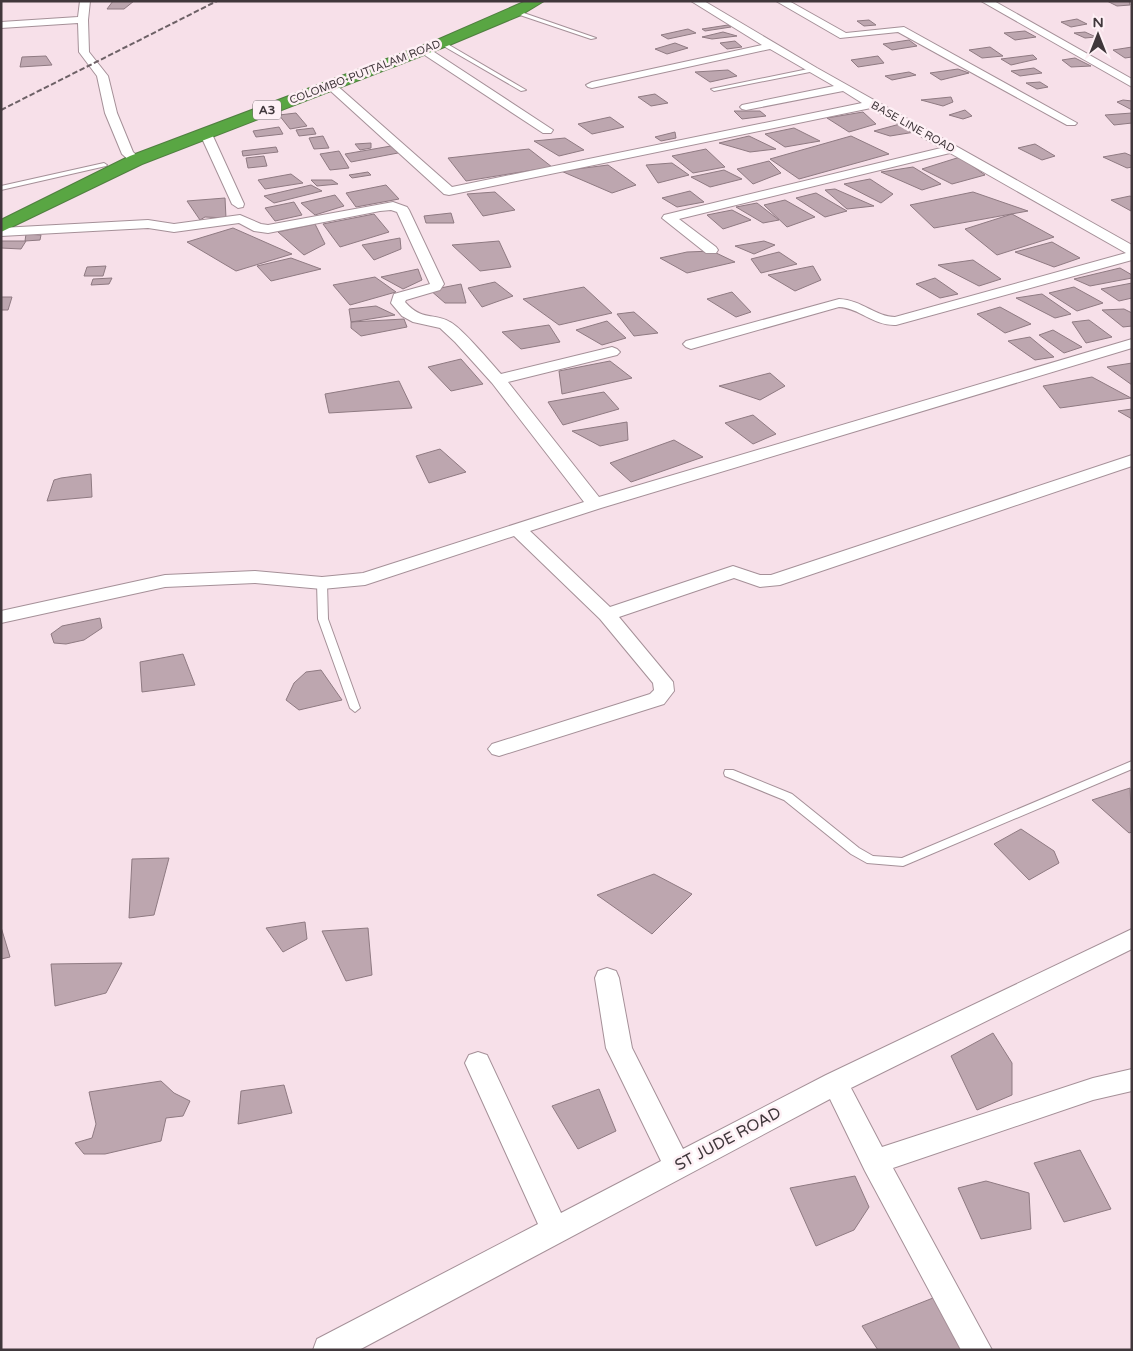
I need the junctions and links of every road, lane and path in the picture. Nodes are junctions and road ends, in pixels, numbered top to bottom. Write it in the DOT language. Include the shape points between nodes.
graph roads {
  1 [pos="85,1"];
  2 [pos="537,1"];
  3 [pos="696,1"];
  4 [pos="781,1"];
  5 [pos="986,1"];
  6 [pos="518,7"];
  7 [pos="83,20"];
  8 [pos="1,24"];
  9 [pos="593,38"];
  10 [pos="442,43"];
  11 [pos="770,46"];
  12 [pos="424,50"];
  13 [pos="813,70"];
  14 [pos="1132,84"];
  15 [pos="330,85"];
  16 [pos="592,85"];
  17 [pos="843,88"];
  18 [pos="714,89"];
  19 [pos="523,90"];
  20 [pos="872,104"];
  21 [pos="746,107"];
  22 [pos="1071,123"];
  23 [pos="547,130"];
  24 [pos="206,134"];
  25 [pos="951,149"];
  26 [pos="132,157"];
  27 [pos="104,166"];
  28 [pos="1,188"];
  29 [pos="238,204"];
  30 [pos="1,214"];
  31 [pos="1,227"];
  32 [pos="1,232"];
  33 [pos="711,250"];
  34 [pos="1132,251"];
  35 [pos="1132,256"];
  36 [pos="1132,343"];
  37 [pos="691,344"];
  38 [pos="612,352"];
  39 [pos="498,380"];
  40 [pos="1132,460"];
  41 [pos="595,504"];
  42 [pos="518,530"];
  43 [pos="322,583"];
  44 [pos="607,615"];
  45 [pos="1,617"];
  46 [pos="355,708"];
  47 [pos="499,749"];
  48 [pos="1132,765"];
  49 [pos="729,773"];
  50 [pos="1132,938"];
  51 [pos="607,978"];
  52 [pos="478,1063"];
  53 [pos="1132,1080"];
  54 [pos="835,1083"];
  55 [pos="874,1162"];
  56 [pos="677,1166"];
  57 [pos="555,1230"];
  58 [pos="336,1348"];
  59 [pos="977,1350"];
  1 -- 7 [label="street"];
  2 -- 6 [label="highway, COLOMBO-PUTTALAM ROAD / A3"];
  3 -- 11 [label="street, BASE LINE ROAD"];
  4 -- 22 [label="street" via="844,36 900,29"];
  5 -- 14 [label="street"];
  6 -- 9 [label="lane"];
  6 -- 10 [label="highway, COLOMBO-PUTTALAM ROAD / A3"];
  6 -- 26 [label="highway, COLOMBO-PUTTALAM ROAD / A3"];
  7 -- 8 [label="street"];
  7 -- 26 [label="street" via="84,52 102,76 111,114"];
  10 -- 12 [label="highway, COLOMBO-PUTTALAM ROAD / A3"];
  10 -- 19 [label="lane"];
  11 -- 13 [label="street, BASE LINE ROAD"];
  11 -- 16 [label="street"];
  12 -- 15 [label="highway, COLOMBO-PUTTALAM ROAD / A3"];
  12 -- 23 [label="street"];
  13 -- 17 [label="street, BASE LINE ROAD"];
  13 -- 18 [label="lane"];
  15 -- 20 [label="street" via="449,190"];
  15 -- 24 [label="highway, COLOMBO-PUTTALAM ROAD / A3"];
  17 -- 20 [label="street, BASE LINE ROAD"];
  17 -- 21 [label="street"];
  20 -- 25 [label="street, BASE LINE ROAD"];
  24 -- 26 [label="highway, COLOMBO-PUTTALAM ROAD / A3"];
  24 -- 29 [label="street"];
  25 -- 33 [label="street" via="669,218"];
  25 -- 34 [label="street, BASE LINE ROAD"];
  26 -- 27 [label="highway, COLOMBO-PUTTALAM ROAD / A3"];
  26 -- 31 [label="highway, COLOMBO-PUTTALAM ROAD / A3"];
  27 -- 28 [label="lane"];
  27 -- 30 [label="highway, COLOMBO-PUTTALAM ROAD / A3"];
  32 -- 39 [label="street" via="148,224 189,228 240,219 257,229 268,229 393,206 402,210 437,284 431,289 400,297 398,303 418,320 445,325"];
  35 -- 37 [label="street" via="896,321 881,322 857,305 839,303"];
  36 -- 41 [label="street"];
  38 -- 39 [label="street"];
  39 -- 41 [label="street"];
  40 -- 44 [label="street" via="773,581 758,583 733,572"];
  41 -- 42 [label="street"];
  42 -- 43 [label="street" via="365,579"];
  42 -- 44 [label="street"];
  43 -- 45 [label="street" via="255,577 165,581"];
  43 -- 46 [label="lane" via="323,619"];
  44 -- 47 [label="street" via="662,682 664,691 657,699"];
  48 -- 49 [label="lane" via="903,862 872,860 855,851 788,797"];
  50 -- 54 [label="street, ST JUDE ROAD"];
  51 -- 56 [label="street" via="619,1048"];
  52 -- 57 [label="street"];
  53 -- 55 [label="street" via="1093,1089"];
  54 -- 55 [label="street"];
  54 -- 56 [label="street, ST JUDE ROAD"];
  55 -- 59 [label="street"];
  56 -- 57 [label="street, ST JUDE ROAD"];
  57 -- 58 [label="street, ST JUDE ROAD"];
}
